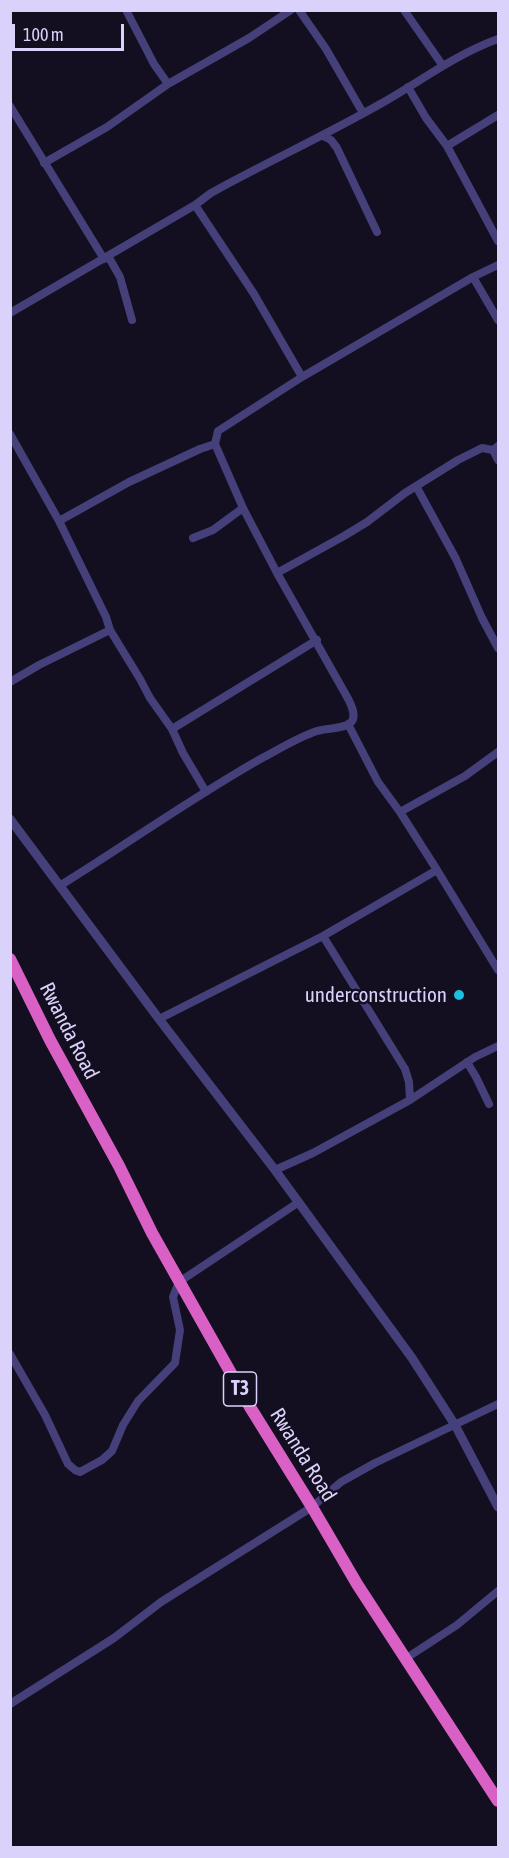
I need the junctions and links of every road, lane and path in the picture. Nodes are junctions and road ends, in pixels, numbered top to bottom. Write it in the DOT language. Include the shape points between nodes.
graph roads {
  1 [pos="126,10"];
  2 [pos="291,10"];
  3 [pos="299,10"];
  4 [pos="404,10"];
  5 [pos="498,39"];
  6 [pos="443,66"];
  7 [pos="168,84"];
  8 [pos="408,87"];
  9 [pos="10,106"];
  10 [pos="363,113"];
  11 [pos="498,115"];
  12 [pos="14,119"];
  13 [pos="323,136"];
  14 [pos="447,146"];
  15 [pos="45,163"];
  16 [pos="195,205"];
  17 [pos="378,232"];
  18 [pos="498,241"];
  19 [pos="106,258"];
  20 [pos="498,265"];
  21 [pos="473,277"];
  22 [pos="10,313"];
  23 [pos="132,320"];
  24 [pos="498,320"];
  25 [pos="302,377"];
  26 [pos="10,434"];
  27 [pos="215,444"];
  28 [pos="496,448"];
  29 [pos="498,460"];
  30 [pos="416,486"];
  31 [pos="243,508"];
  32 [pos="59,521"];
  33 [pos="193,538"];
  34 [pos="277,573"];
  35 [pos="110,630"];
  36 [pos="317,640"];
  37 [pos="498,648"];
  38 [pos="10,682"];
  39 [pos="348,724"];
  40 [pos="172,729"];
  41 [pos="498,752"];
  42 [pos="206,792"];
  43 [pos="400,812"];
  44 [pos="10,819"];
  45 [pos="21,833"];
  46 [pos="10,834"];
  47 [pos="437,870"];
  48 [pos="61,885"];
  49 [pos="324,936"];
  50 [pos="10,959"];
  51 [pos="498,970"];
  52 [pos="159,1019"];
  53 [pos="498,1046"];
  54 [pos="466,1062"];
  55 [pos="410,1100"];
  56 [pos="489,1104"];
  57 [pos="275,1170"];
  58 [pos="298,1202"];
  59 [pos="179,1282"];
  60 [pos="10,1354"];
  61 [pos="498,1404"];
  62 [pos="455,1425"];
  63 [pos="312,1507"];
  64 [pos="498,1508"];
  65 [pos="498,1591"];
  66 [pos="405,1659"];
  67 [pos="10,1704"];
  68 [pos="498,1801"];
  1 -- 7 [label="street"];
  2 -- 7 [label="street"];
  3 -- 10 [label="street"];
  4 -- 6 [label="street"];
  5 -- 6 [label="street"];
  6 -- 8 [label="street"];
  7 -- 15 [label="street" via="107,127"];
  8 -- 10 [label="street"];
  8 -- 14 [label="street"];
  9 -- 12 [label="street"];
  10 -- 13 [label="street"];
  11 -- 14 [label="street"];
  12 -- 15 [label="street"];
  13 -- 16 [label="street" via="217,189"];
  13 -- 17 [label="street" via="337,148"];
  14 -- 18 [label="street"];
  15 -- 19 [label="street"];
  16 -- 19 [label="street"];
  16 -- 25 [label="street" via="254,294"];
  19 -- 22 [label="street"];
  19 -- 23 [label="street" via="120,277"];
  20 -- 21 [label="street"];
  21 -- 24 [label="street"];
  21 -- 25 [label="street"];
  25 -- 27 [label="street" via="218,431"];
  26 -- 32 [label="street"];
  27 -- 31 [label="street"];
  27 -- 32 [label="street" via="129,482"];
  28 -- 29 [label="street"];
  28 -- 30 [label="street" via="474,452"];
  30 -- 34 [label="street" via="344,536"];
  30 -- 37 [label="street"];
  31 -- 33 [label="street" via="213,530"];
  31 -- 34 [label="street"];
  32 -- 35 [label="street"];
  34 -- 36 [label="street"];
  35 -- 38 [label="street"];
  35 -- 40 [label="street"];
  36 -- 39 [label="street" via="352,708 354,714"];
  36 -- 40 [label="street"];
  39 -- 42 [label="street" via="291,743"];
  39 -- 43 [label="street" via="378,782"];
  40 -- 42 [label="street"];
  41 -- 43 [label="street" via="465,776"];
  42 -- 48 [label="street"];
  43 -- 47 [label="street"];
  44 -- 45 [label="street"];
  45 -- 46 [label="street"];
  45 -- 48 [label="street"];
  47 -- 49 [label="street"];
  47 -- 51 [label="street"];
  48 -- 52 [label="street"];
  49 -- 52 [label="street"];
  49 -- 55 [label="street" via="405,1069"];
  50 -- 59 [label="highway, Rwanda Road / T3"];
  52 -- 57 [label="street"];
  53 -- 54 [label="street"];
  54 -- 55 [label="street"];
  54 -- 56 [label="street"];
  55 -- 57 [label="street"];
  57 -- 58 [label="street"];
  58 -- 59 [label="street"];
  58 -- 62 [label="street" via="412,1358"];
  59 -- 60 [label="street" via="173,1297 180,1330 175,1363 138,1401 112,1451 80,1472 68,1464"];
  59 -- 63 [label="highway, Rwanda Road / T3"];
  61 -- 62 [label="street"];
  62 -- 63 [label="street" via="375,1462 341,1482"];
  62 -- 64 [label="street"];
  63 -- 66 [label="highway, Rwanda Road / T3"];
  63 -- 67 [label="street"];
  65 -- 66 [label="street" via="450,1630"];
  66 -- 68 [label="highway, Rwanda Road / T3"];
}
